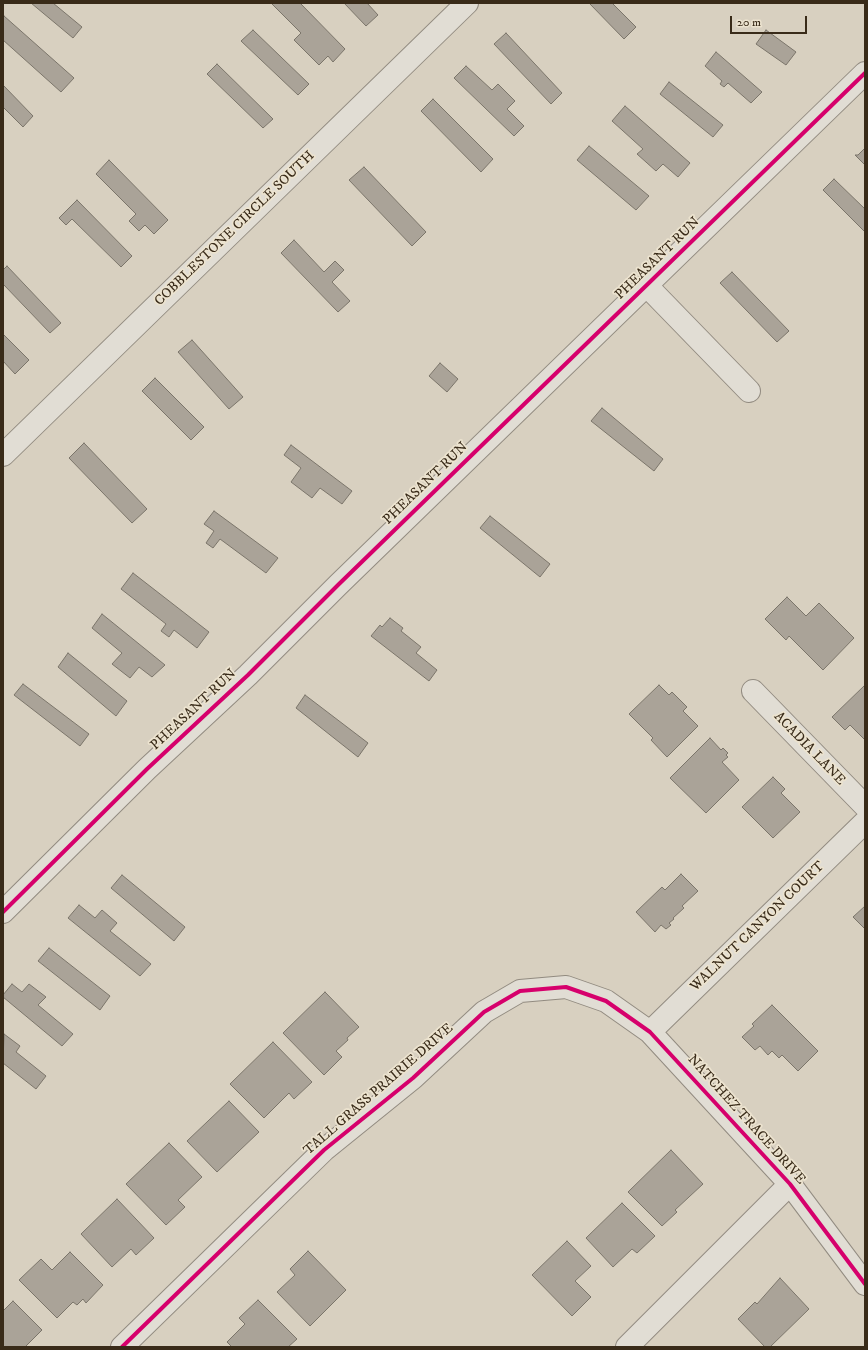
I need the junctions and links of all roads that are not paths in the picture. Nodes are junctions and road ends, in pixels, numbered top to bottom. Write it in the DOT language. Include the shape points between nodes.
graph roads {
  1 [pos="466,3"];
  2 [pos="865,73"];
  3 [pos="647,286"];
  4 [pos="749,391"];
  5 [pos="3,455"];
  6 [pos="753,691"];
  7 [pos="865,806"];
  8 [pos="865,822"];
  9 [pos="3,912"];
  10 [pos="650,1032"];
  11 [pos="790,1184"];
  12 [pos="865,1284"];
  13 [pos="122,1347"];
  14 [pos="627,1347"];
  1 -- 5 [label="street, COBBLESTONE CIRCLE SOUTH"];
  2 -- 3 [label="street, PHEASANT RUN"];
  3 -- 4 [label="street"];
  3 -- 9 [label="street, PHEASANT RUN" via="343,579 248,675 147,769"];
  6 -- 7 [label="street, ACADIA LANE"];
  8 -- 10 [label="street, WALNUT CANYON COURT"];
  10 -- 11 [label="street, NATCHEZ TRACE DRIVE"];
  10 -- 13 [label="street, TALL GRASS PRAIRIE DRIVE" via="606,1001 566,987 520,991 484,1012 413,1078 324,1150"];
  11 -- 12 [label="street, NATCHEZ TRACE DRIVE"];
  11 -- 14 [label="street"];
}
